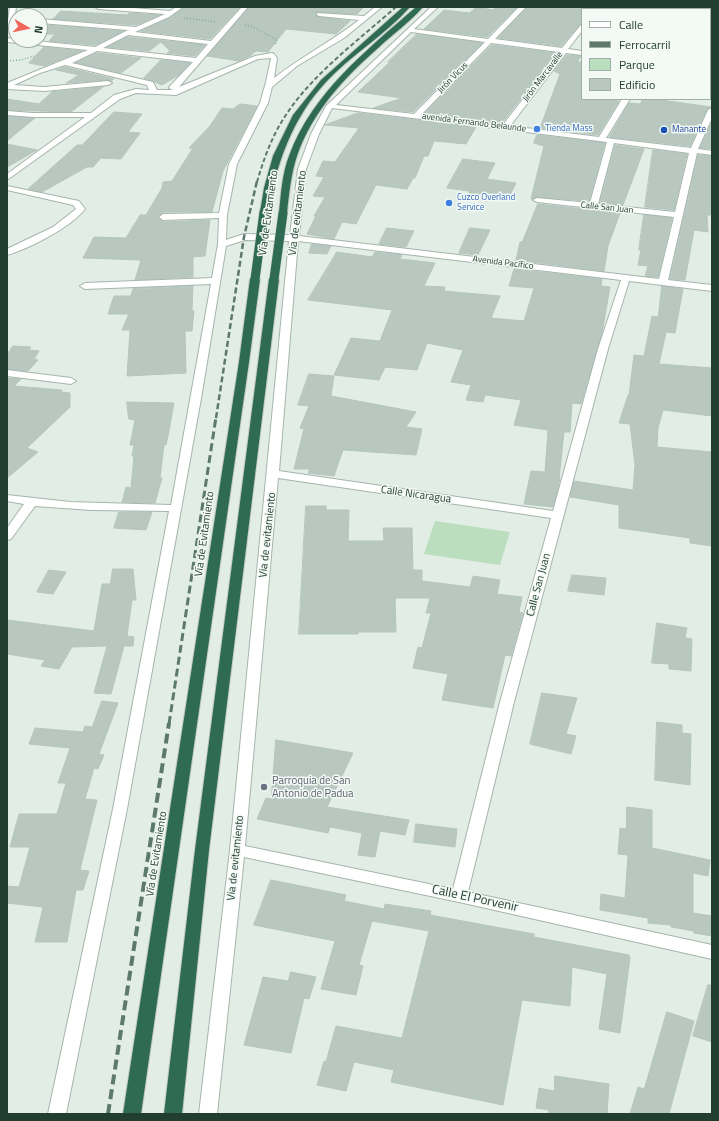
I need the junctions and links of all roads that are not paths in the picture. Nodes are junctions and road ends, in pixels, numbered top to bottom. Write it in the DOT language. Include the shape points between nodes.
graph roads {
  1 [pos="98,7"];
  2 [pos="180,7"];
  3 [pos="245,7"];
  4 [pos="379,7"];
  5 [pos="407,7"];
  6 [pos="420,7"];
  7 [pos="435,7"];
  8 [pos="523,7"];
  9 [pos="171,13"];
  10 [pos="319,14"];
  11 [pos="363,18"];
  12 [pos="48,22"];
  13 [pos="137,29"];
  14 [pos="581,29"];
  15 [pos="408,30"];
  16 [pos="127,33"];
  17 [pos="7,40"];
  18 [pos="490,40"];
  19 [pos="213,43"];
  20 [pos="96,49"];
  21 [pos="564,50"];
  22 [pos="581,53"];
  23 [pos="197,60"];
  24 [pos="65,64"];
  25 [pos="108,83"];
  26 [pos="269,86"];
  27 [pos="7,87"];
  28 [pos="184,88"];
  29 [pos="154,92"];
  30 [pos="625,100"];
  31 [pos="330,106"];
  32 [pos="712,110"];
  33 [pos="7,113"];
  34 [pos="92,115"];
  35 [pos="416,116"];
  36 [pos="505,127"];
  37 [pos="600,139"];
  38 [pos="611,140"];
  39 [pos="693,152"];
  40 [pos="712,153"];
  41 [pos="7,178"];
  42 [pos="7,188"];
  43 [pos="537,200"];
  44 [pos="593,206"];
  45 [pos="223,215"];
  46 [pos="678,215"];
  47 [pos="163,217"];
  48 [pos="294,238"];
  49 [pos="222,244"];
  50 [pos="7,252"];
  51 [pos="626,277"];
  52 [pos="215,281"];
  53 [pos="663,282"];
  54 [pos="85,286"];
  55 [pos="712,288"];
  56 [pos="7,373"];
  57 [pos="71,381"];
  58 [pos="274,474"];
  59 [pos="7,498"];
  60 [pos="31,502"];
  61 [pos="176,508"];
  62 [pos="558,515"];
  63 [pos="7,536"];
  64 [pos="237,850"];
  65 [pos="459,896"];
  66 [pos="712,952"];
  67 [pos="57,1114"];
  68 [pos="132,1114"];
  69 [pos="173,1114"];
  70 [pos="208,1114"];
  1 -- 9 [label="street"];
  2 -- 9 [label="street"];
  3 -- 19 [label="street"];
  4 -- 11 [label="street"];
  5 -- 68 [label="highway, Vía de Evitamiento, bridge" via="324,81 296,117 277,156 268,188"];
  6 -- 69 [label="highway, Vía de Evitamiento, bridge" via="341,80 316,109 292,157 285,187 202,850"];
  7 -- 15 [label="street, Via de evitamiento"];
  8 -- 18 [label="street, Jirón Vicus"];
  9 -- 13 [label="street"];
  10 -- 11 [label="street"];
  11 -- 26 [label="street" via="342,37 296,65"];
  12 -- 13 [label="street"];
  13 -- 16 [label="street"];
  14 -- 21 [label="street, Jirón Marcavalle"];
  15 -- 18 [label="street"];
  15 -- 31 [label="street, Via de evitamiento"];
  16 -- 19 [label="street"];
  16 -- 20 [label="street"];
  17 -- 20 [label="street"];
  18 -- 21 [label="street"];
  18 -- 35 [label="street, Jirón Vicus"];
  19 -- 23 [label="street"];
  20 -- 23 [label="street"];
  20 -- 24 [label="street"];
  21 -- 22 [label="street"];
  21 -- 36 [label="street, Jirón Marcavalle"];
  23 -- 28 [label="street" via="173,88"];
  24 -- 27 [label="street" via="38,72"];
  24 -- 29 [label="street" via="150,84"];
  25 -- 27 [label="street" via="44,89"];
  26 -- 28 [label="street" via="274,58 272,54 257,57"];
  26 -- 45 [label="street" via="264,103 233,164"];
  28 -- 29 [label="street" via="172,93"];
  29 -- 34 [label="street" via="136,91 117,97"];
  30 -- 37 [label="street"];
  31 -- 35 [label="street, avenida Fernando Belaunde"];
  31 -- 48 [label="street, Via de evitamiento" via="315,134 302,169"];
  32 -- 39 [label="street"];
  33 -- 34 [label="street"];
  34 -- 41 [label="street"];
  35 -- 36 [label="street, avenida Fernando Belaunde"];
  36 -- 37 [label="street, avenida Fernando Belaunde"];
  37 -- 38 [label="street, avenida Fernando Belaunde"];
  38 -- 39 [label="street, avenida Fernando Belaunde"];
  38 -- 44 [label="street"];
  39 -- 40 [label="street, avenida Fernando Belaunde"];
  39 -- 46 [label="street"];
  42 -- 50 [label="street" via="76,203 81,209 73,218 54,230"];
  43 -- 44 [label="street, Calle San Juan"];
  44 -- 46 [label="street, Calle San Juan"];
  45 -- 47 [label="street"];
  45 -- 49 [label="street"];
  46 -- 53 [label="street"];
  48 -- 49 [label="street, Avenida Pacífico" via="244,237"];
  48 -- 51 [label="street, Avenida Pacífico"];
  48 -- 58 [label="street, Via de evitamiento"];
  49 -- 52 [label="street"];
  51 -- 53 [label="street, Avenida Pacífico"];
  51 -- 62 [label="street, Calle San Juan" via="603,348"];
  52 -- 54 [label="street"];
  52 -- 61 [label="street"];
  53 -- 55 [label="street, Avenida Pacífico"];
  56 -- 57 [label="street"];
  58 -- 62 [label="street, Calle Nicaragua"];
  58 -- 64 [label="street, Via de evitamiento"];
  59 -- 60 [label="street"];
  60 -- 61 [label="street" via="101,508"];
  60 -- 63 [label="street"];
  61 -- 67 [label="street" via="120,809"];
  62 -- 65 [label="street, Calle San Juan" via="507,702"];
  64 -- 65 [label="street, Calle El Porvenir"];
  64 -- 70 [label="street, Via de evitamiento"];
  65 -- 66 [label="street, Calle El Porvenir"];
}
